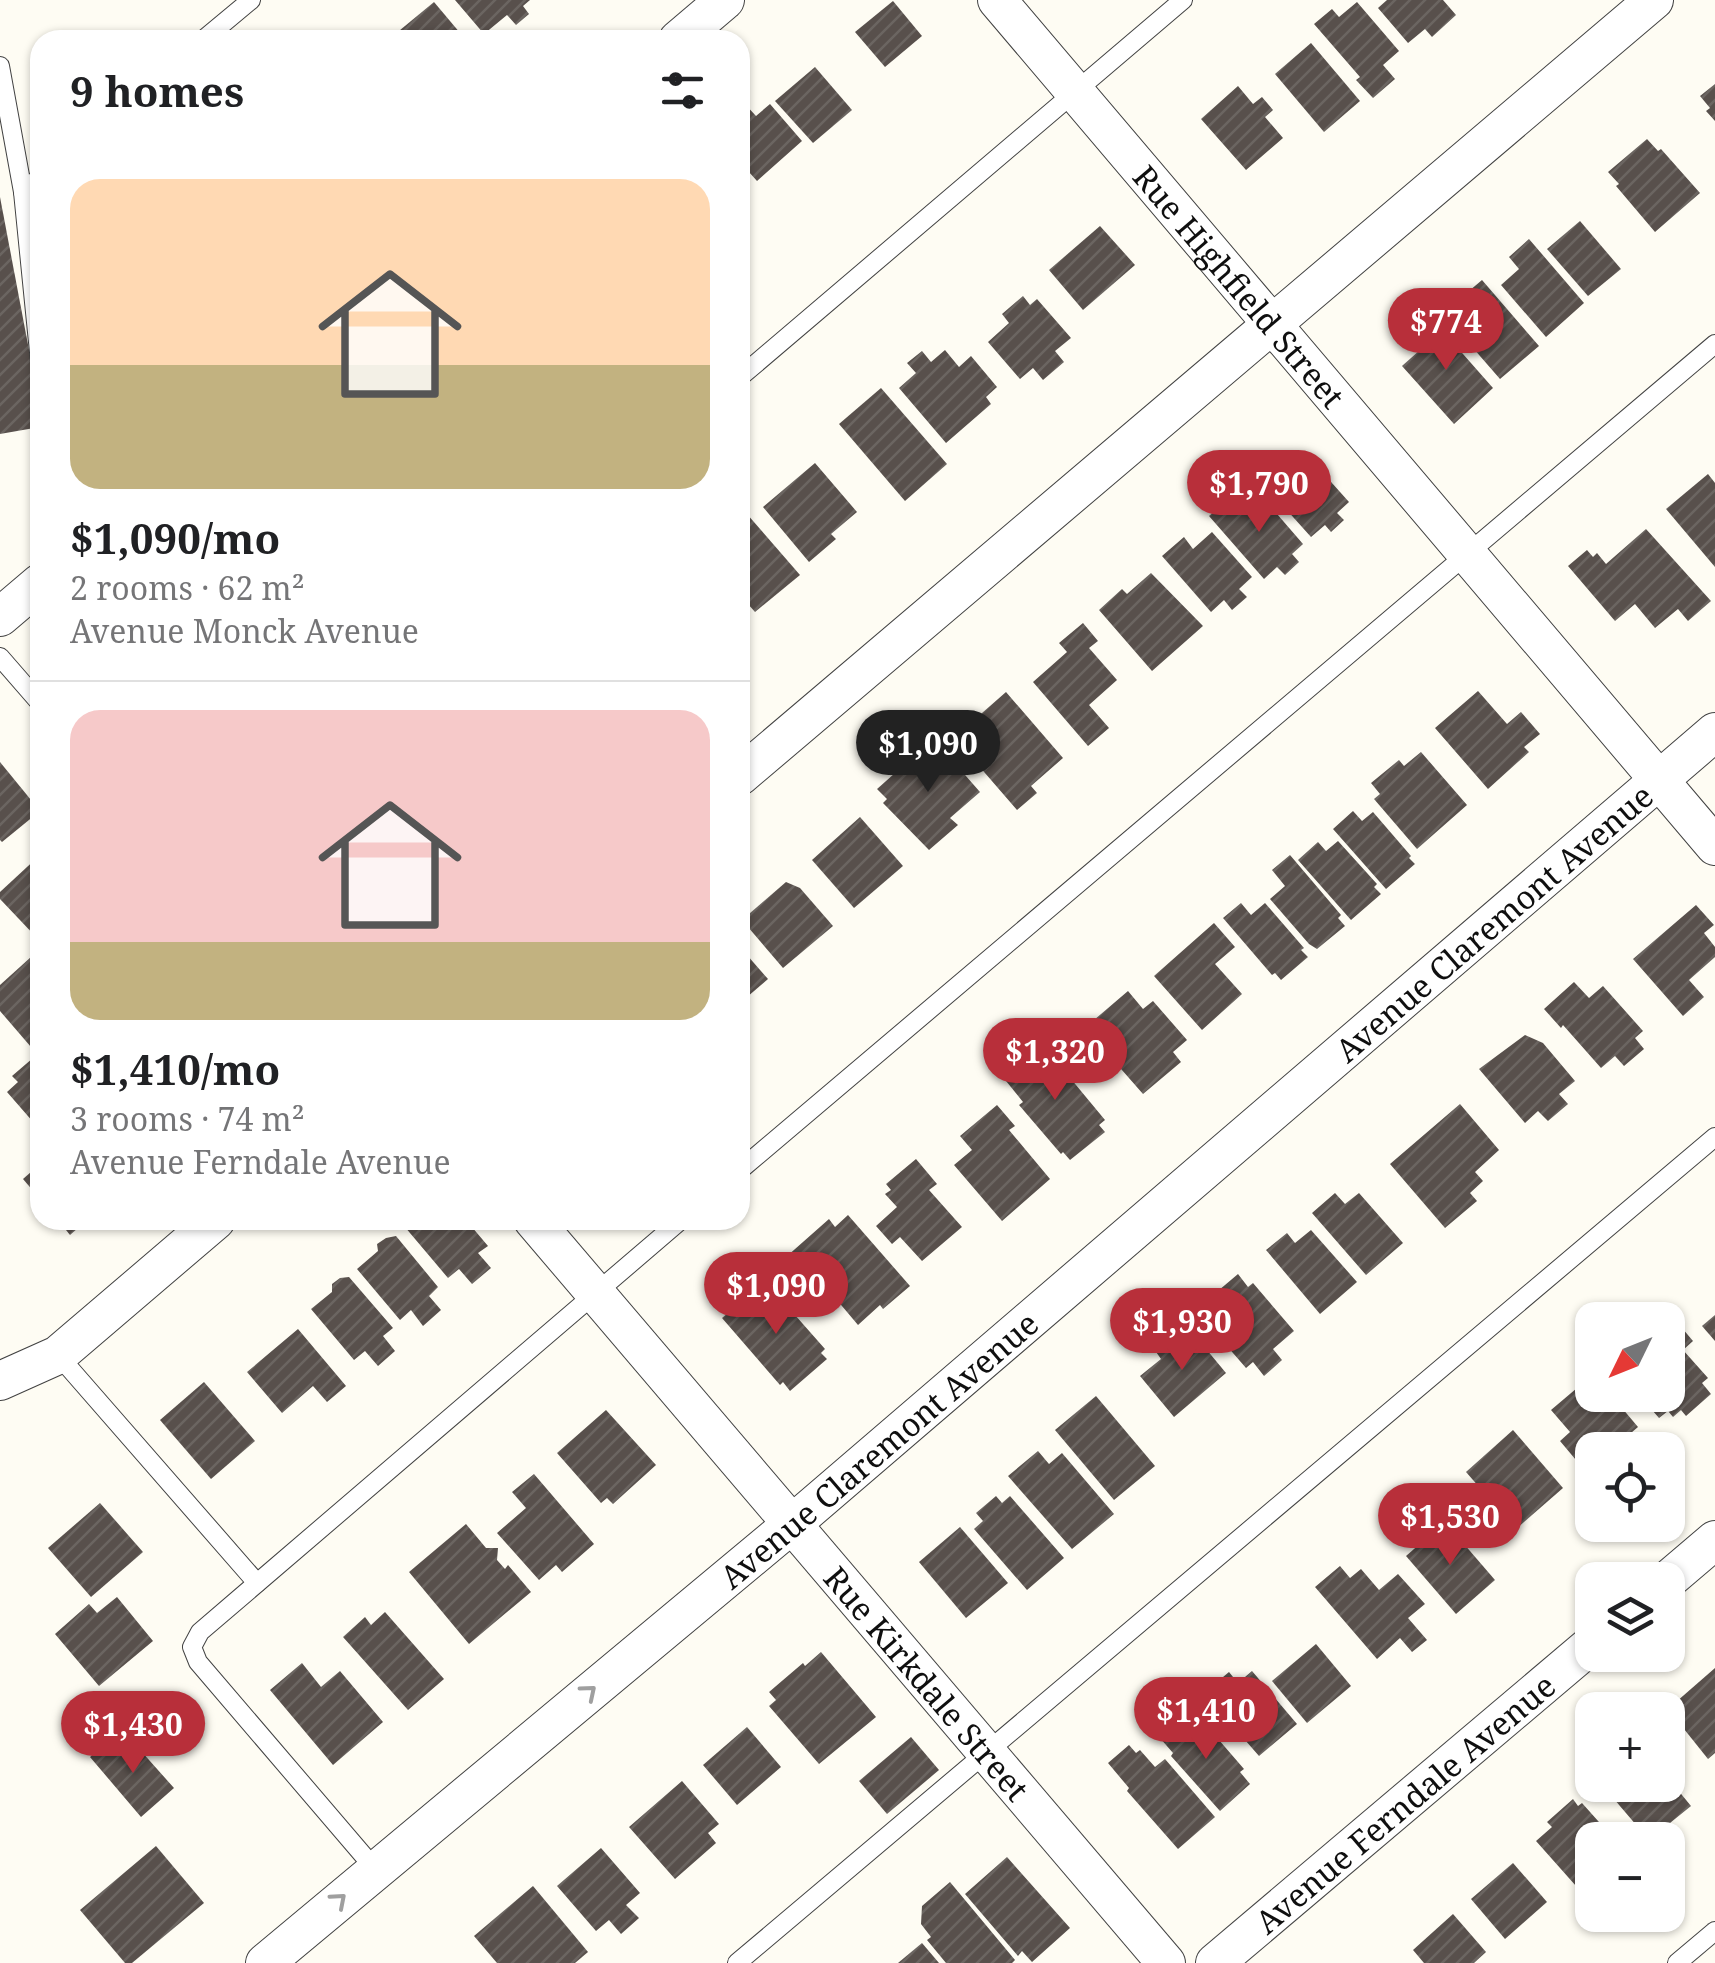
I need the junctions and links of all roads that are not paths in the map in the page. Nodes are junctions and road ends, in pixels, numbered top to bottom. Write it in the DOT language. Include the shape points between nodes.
graph roads {
  1 [pos="251,0"];
  2 [pos="725,0"];
  3 [pos="998,0"];
  4 [pos="1182,0"];
  5 [pos="1654,0"];
  6 [pos="216,30"];
  7 [pos="690,30"];
  8 [pos="0,66"];
  9 [pos="1075,91"];
  10 [pos="30,186"];
  11 [pos="23,192"];
  12 [pos="30,262"];
  13 [pos="1273,325"];
  14 [pos="1715,344"];
  15 [pos="750,368"];
  16 [pos="1467,554"];
  17 [pos="30,592"];
  18 [pos="0,617"];
  19 [pos="0,658"];
  20 [pos="30,692"];
  21 [pos="1715,732"];
  22 [pos="750,768"];
  23 [pos="1658,779"];
  24 [pos="1715,846"];
  25 [pos="1715,1137"];
  26 [pos="750,1162"];
  27 [pos="204,1230"];
  28 [pos="542,1230"];
  29 [pos="669,1230"];
  30 [pos="595,1292"];
  31 [pos="58,1354"];
  32 [pos="0,1380"];
  33 [pos="792,1524"];
  34 [pos="1715,1540"];
  35 [pos="1685,1566"];
  36 [pos="257,1583"];
  37 [pos="1575,1658"];
  38 [pos="986,1752"];
  39 [pos="375,1869"];
  40 [pos="1715,1931"];
  41 [pos="265,1963"];
  42 [pos="737,1963"];
  43 [pos="1166,1963"];
  44 [pos="1215,1963"];
  45 [pos="1677,1963"];
  1 -- 6 [label="lane"];
  2 -- 7 [label="street"];
  3 -- 9 [label="street, Rue Highfield Street"];
  4 -- 9 [label="lane"];
  5 -- 13 [label="street"];
  8 -- 11 [label="lane"];
  9 -- 13 [label="street, Rue Highfield Street"];
  9 -- 15 [label="lane"];
  10 -- 11 [label="lane"];
  11 -- 12 [label="lane"];
  13 -- 16 [label="street, Rue Highfield Street"];
  13 -- 22 [label="street"];
  14 -- 16 [label="lane"];
  16 -- 23 [label="street, Rue Highfield Street"];
  16 -- 26 [label="lane"];
  17 -- 18 [label="street"];
  19 -- 20 [label="lane"];
  21 -- 23 [label="street, Avenue Claremont Avenue"];
  23 -- 24 [label="street, Rue Highfield Street"];
  23 -- 33 [label="street, Avenue Claremont Avenue"];
  25 -- 38 [label="lane"];
  27 -- 31 [label="street"];
  28 -- 30 [label="street, Rue Kirkdale Street"];
  29 -- 30 [label="lane"];
  30 -- 33 [label="street, Rue Kirkdale Street"];
  30 -- 36 [label="lane"];
  31 -- 32 [label="street"];
  31 -- 36 [label="lane"];
  33 -- 38 [label="street, Rue Kirkdale Street"];
  39 -- 33 [label="street, Avenue Claremont Avenue, one-way"];
  34 -- 35 [label="street"];
  36 -- 39 [label="lane" via="200,1632 192,1647 198,1662"];
  37 -- 44 [label="street, Avenue Ferndale Avenue"];
  38 -- 42 [label="lane"];
  38 -- 43 [label="street, Rue Kirkdale Street"];
  41 -- 39 [label="street, Avenue Claremont Avenue, one-way"];
  40 -- 45 [label="lane"];
}
